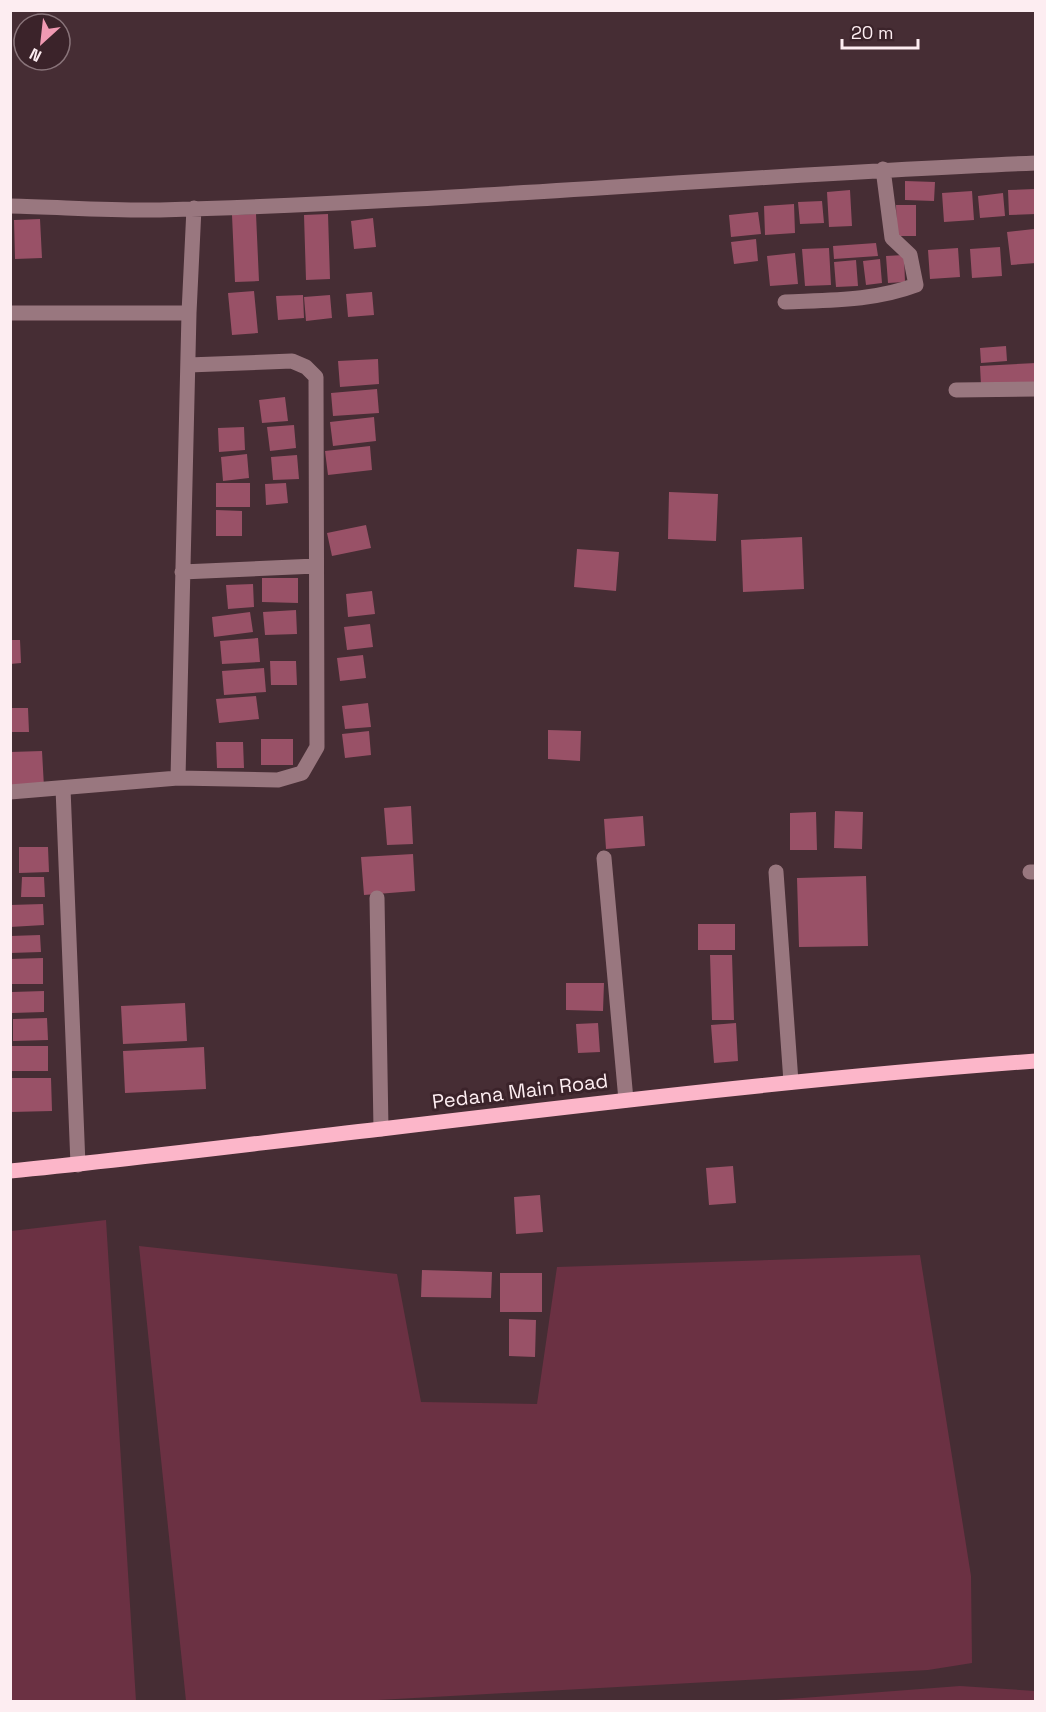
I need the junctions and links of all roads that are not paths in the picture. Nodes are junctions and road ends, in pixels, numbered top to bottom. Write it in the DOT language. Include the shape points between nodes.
graph roads {
  1 [pos="1035,163"];
  2 [pos="883,169"];
  3 [pos="10,206"];
  4 [pos="195,208"];
  5 [pos="785,302"];
  6 [pos="10,313"];
  7 [pos="189,313"];
  8 [pos="188,365"];
  9 [pos="1035,389"];
  10 [pos="956,390"];
  11 [pos="316,566"];
  12 [pos="182,572"];
  13 [pos="177,778"];
  14 [pos="63,788"];
  15 [pos="10,792"];
  16 [pos="604,858"];
  17 [pos="776,872"];
  18 [pos="377,898"];
  19 [pos="1035,1061"];
  20 [pos="791,1082"];
  21 [pos="626,1100"];
  22 [pos="381,1129"];
  23 [pos="78,1165"];
  24 [pos="10,1171"];
  1 -- 2 [label="street"];
  2 -- 4 [label="street" via="453,197"];
  2 -- 5 [label="street" via="892,238 910,255 916,285 858,298"];
  3 -- 4 [label="street"];
  4 -- 7 [label="street"];
  6 -- 7 [label="street"];
  7 -- 8 [label="street"];
  8 -- 11 [label="street" via="292,361 316,377"];
  8 -- 12 [label="street"];
  9 -- 10 [label="street"];
  11 -- 12 [label="street"];
  11 -- 13 [label="street" via="317,747 302,773 278,780"];
  12 -- 13 [label="street"];
  13 -- 14 [label="street"];
  14 -- 15 [label="street"];
  14 -- 23 [label="street"];
  16 -- 21 [label="street"];
  17 -- 20 [label="street"];
  18 -- 22 [label="street"];
  19 -- 20 [label="main road, Pedana Main Road"];
  20 -- 21 [label="main road, Pedana Main Road"];
  21 -- 22 [label="main road, Pedana Main Road"];
  22 -- 23 [label="main road, Pedana Main Road"];
  23 -- 24 [label="main road, Pedana Main Road"];
}
